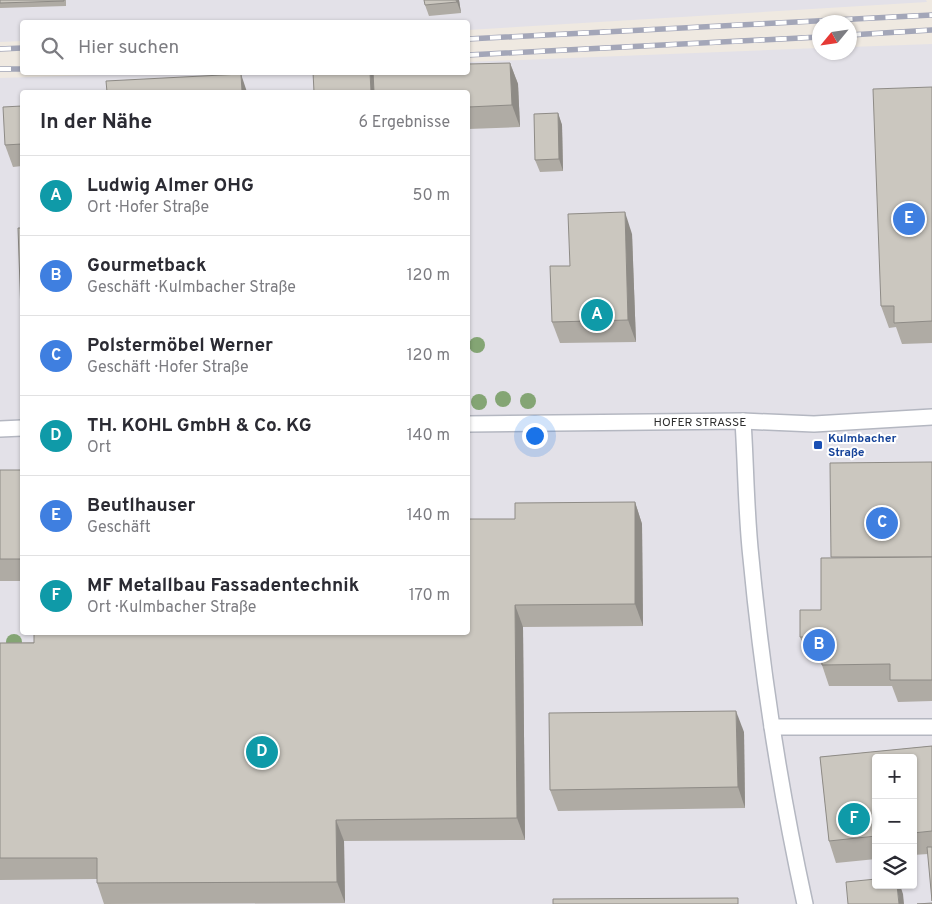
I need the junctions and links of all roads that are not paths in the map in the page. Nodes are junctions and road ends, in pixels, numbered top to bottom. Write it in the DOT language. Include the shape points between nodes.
graph roads {
  1 [pos="932,417"];
  2 [pos="743,421"];
  3 [pos="470,424"];
  4 [pos="20,428"];
  5 [pos="0,429"];
  6 [pos="772,727"];
  7 [pos="932,727"];
  8 [pos="804,904"];
  1 -- 2 [label="street, HOFER STRASSE" via="814,424"];
  2 -- 3 [label="street, HOFER STRASSE"];
  2 -- 6 [label="street" via="750,557"];
  4 -- 5 [label="street"];
  6 -- 7 [label="street"];
  6 -- 8 [label="street"];
}
